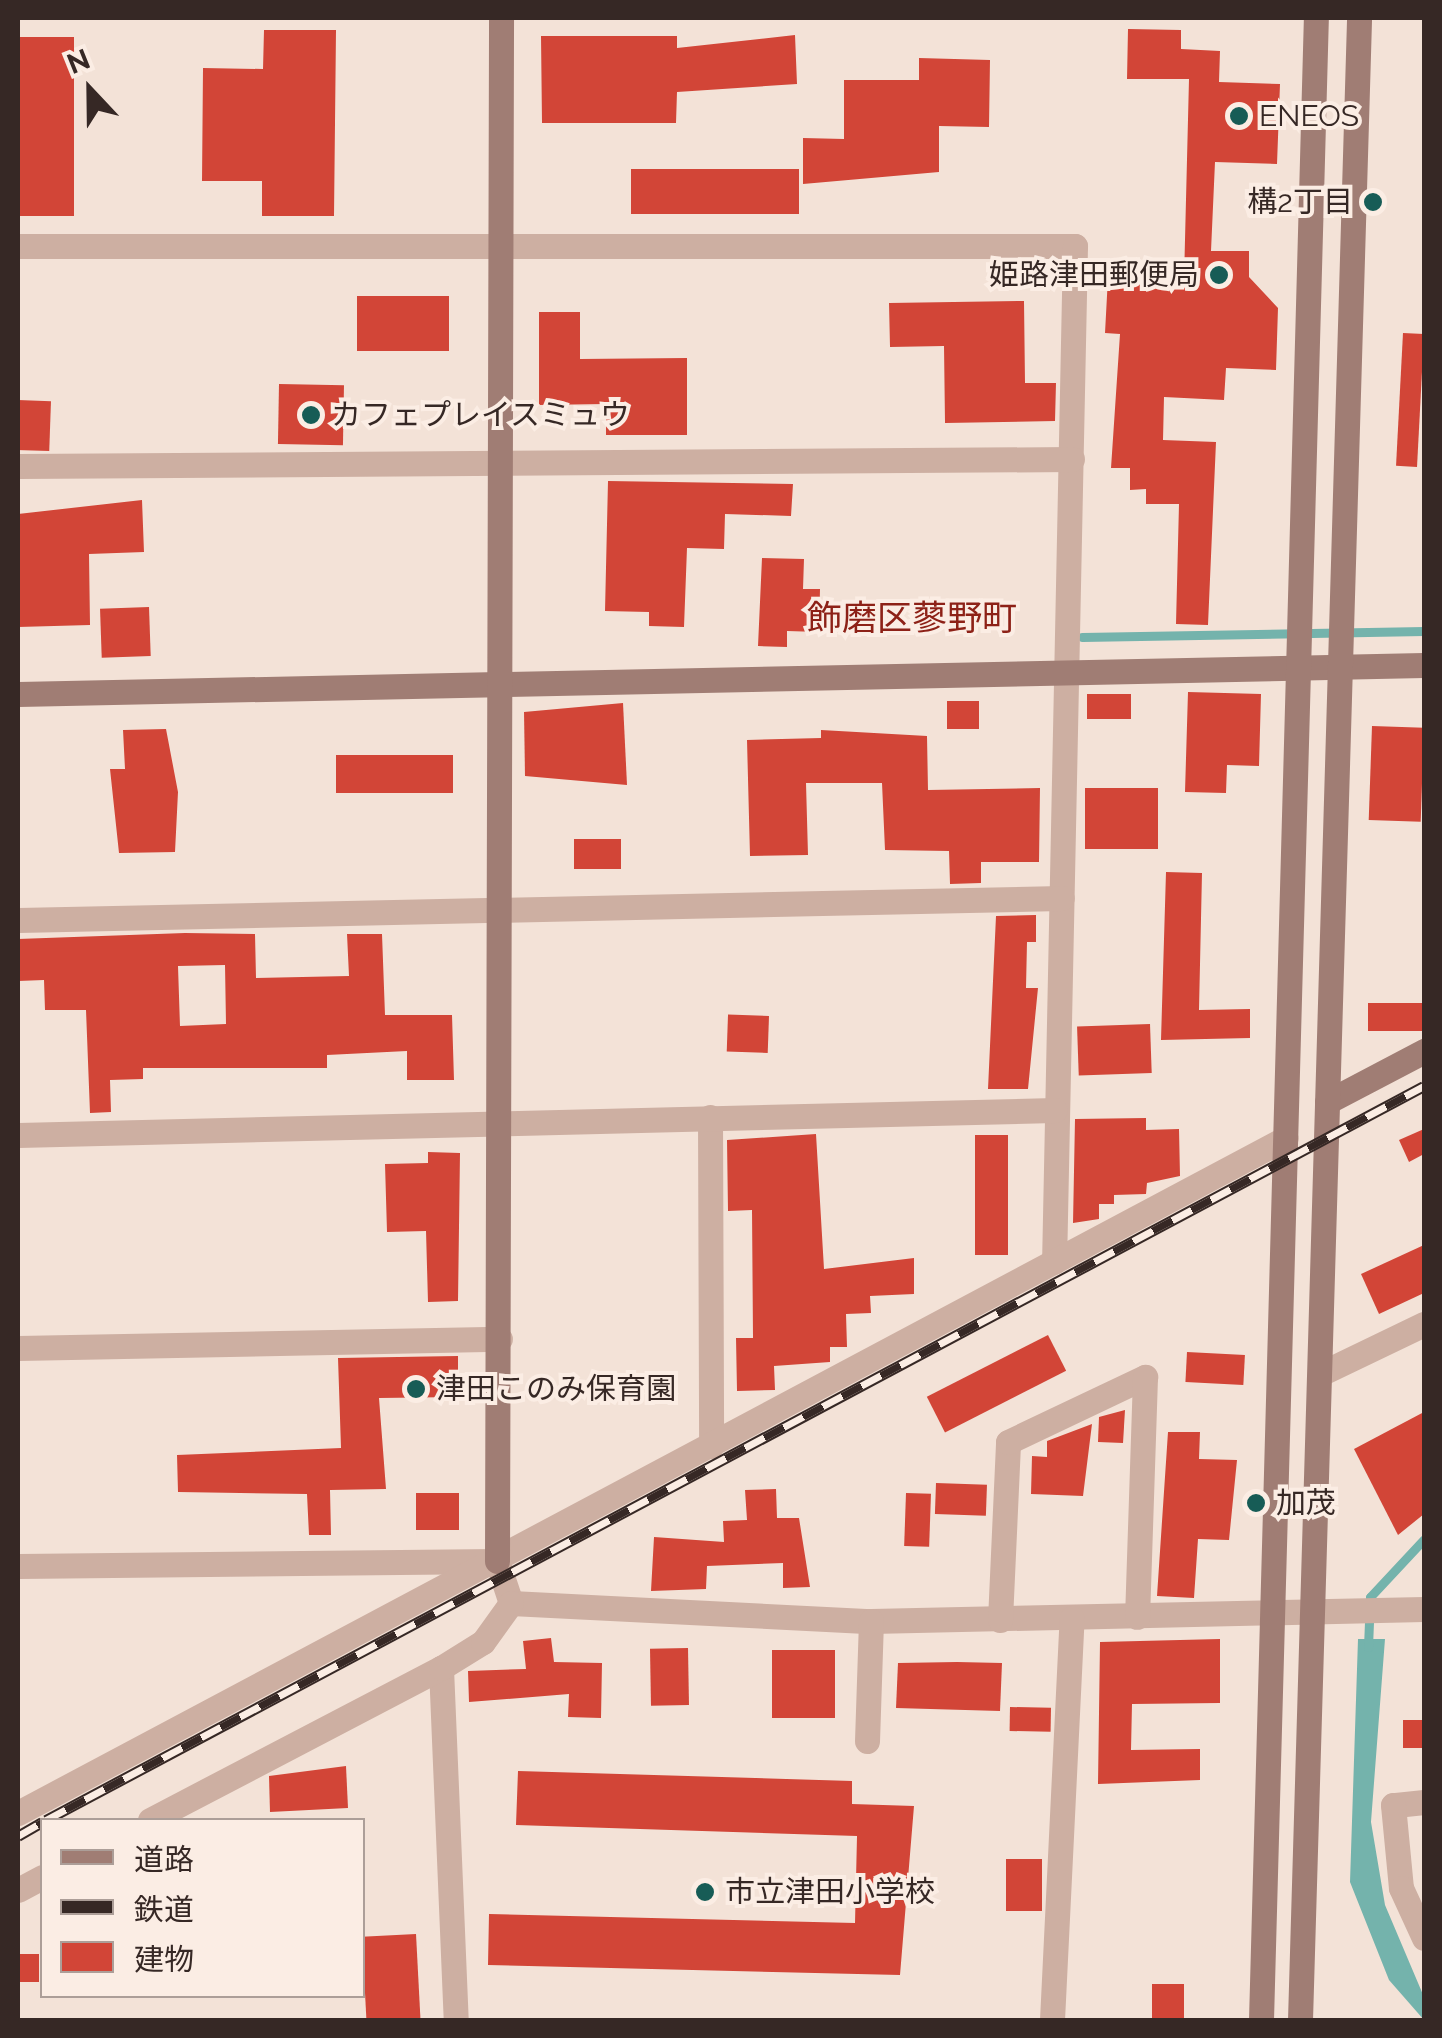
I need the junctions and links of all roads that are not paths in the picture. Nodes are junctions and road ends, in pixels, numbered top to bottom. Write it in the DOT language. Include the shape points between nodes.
graph roads {
  1 [pos="500,18"];
  2 [pos="1316,18"];
  3 [pos="1360,18"];
  4 [pos="499,244"];
  5 [pos="18,246"];
  6 [pos="1072,459"];
  7 [pos="497,464"];
  8 [pos="18,466"];
  9 [pos="1297,664"];
  10 [pos="1424,665"];
  11 [pos="1343,666"];
  12 [pos="1068,671"];
  13 [pos="494,682"];
  14 [pos="18,694"];
  15 [pos="1062,898"];
  16 [pos="498,910"];
  17 [pos="18,920"];
  18 [pos="1424,1051"];
  19 [pos="1327,1102"];
  20 [pos="1055,1110"];
  21 [pos="710,1117"];
  22 [pos="498,1122"];
  23 [pos="18,1134"];
  24 [pos="1286,1138"];
  25 [pos="1054,1262"];
  26 [pos="1424,1324"];
  27 [pos="500,1339"];
  28 [pos="18,1348"];
  29 [pos="1320,1374"];
  30 [pos="711,1446"];
  31 [pos="498,1561"];
  32 [pos="18,1566"];
  33 [pos="511,1603"];
  34 [pos="1424,1609"];
  35 [pos="1137,1617"];
  36 [pos="1312,1617"];
  37 [pos="1072,1618"];
  38 [pos="1272,1618"];
  39 [pos="1000,1620"];
  40 [pos="871,1621"];
  41 [pos="441,1668"];
  42 [pos="867,1741"];
  43 [pos="1424,1802"];
  44 [pos="18,1813"];
  45 [pos="154,1818"];
  46 [pos="40,1878"];
  47 [pos="18,1890"];
  48 [pos="1424,1938"];
  49 [pos="456,2020"];
  50 [pos="1052,2020"];
  51 [pos="1260,2020"];
  52 [pos="1300,2020"];
  1 -- 4 [label="street"];
  2 -- 9 [label="street"];
  3 -- 11 [label="street"];
  4 -- 5 [label="street"];
  4 -- 6 [label="street" via="1074,246"];
  4 -- 7 [label="street"];
  6 -- 7 [label="street"];
  6 -- 12 [label="street"];
  7 -- 8 [label="street"];
  7 -- 13 [label="street"];
  9 -- 11 [label="street"];
  9 -- 12 [label="street"];
  9 -- 24 [label="street"];
  10 -- 11 [label="street"];
  11 -- 19 [label="street"];
  12 -- 13 [label="street"];
  12 -- 15 [label="street"];
  13 -- 14 [label="street"];
  13 -- 16 [label="street"];
  15 -- 16 [label="street"];
  15 -- 20 [label="street"];
  16 -- 17 [label="street"];
  16 -- 22 [label="street"];
  18 -- 19 [label="street"];
  19 -- 29 [label="street"];
  20 -- 21 [label="street"];
  20 -- 25 [label="street"];
  21 -- 22 [label="street"];
  21 -- 30 [label="street"];
  22 -- 23 [label="street"];
  22 -- 27 [label="street"];
  24 -- 25 [label="street"];
  24 -- 38 [label="street"];
  25 -- 30 [label="street"];
  26 -- 29 [label="street"];
  27 -- 28 [label="street"];
  27 -- 31 [label="street"];
  29 -- 36 [label="street"];
  30 -- 31 [label="street"];
  31 -- 32 [label="street"];
  31 -- 33 [label="street"];
  31 -- 44 [label="street"];
  33 -- 40 [label="street"];
  33 -- 41 [label="street" via="484,1642"];
  34 -- 36 [label="street"];
  35 -- 37 [label="street"];
  35 -- 38 [label="street"];
  35 -- 39 [label="street" via="1145,1378 1008,1442"];
  36 -- 38 [label="street"];
  36 -- 52 [label="street"];
  37 -- 39 [label="street"];
  37 -- 50 [label="street"];
  38 -- 51 [label="street"];
  39 -- 40 [label="street"];
  40 -- 42 [label="street"];
  41 -- 45 [label="street"];
  41 -- 49 [label="street"];
  43 -- 48 [label="street" via="1393,1804 1401,1888"];
  46 -- 47 [label="street"];
}
